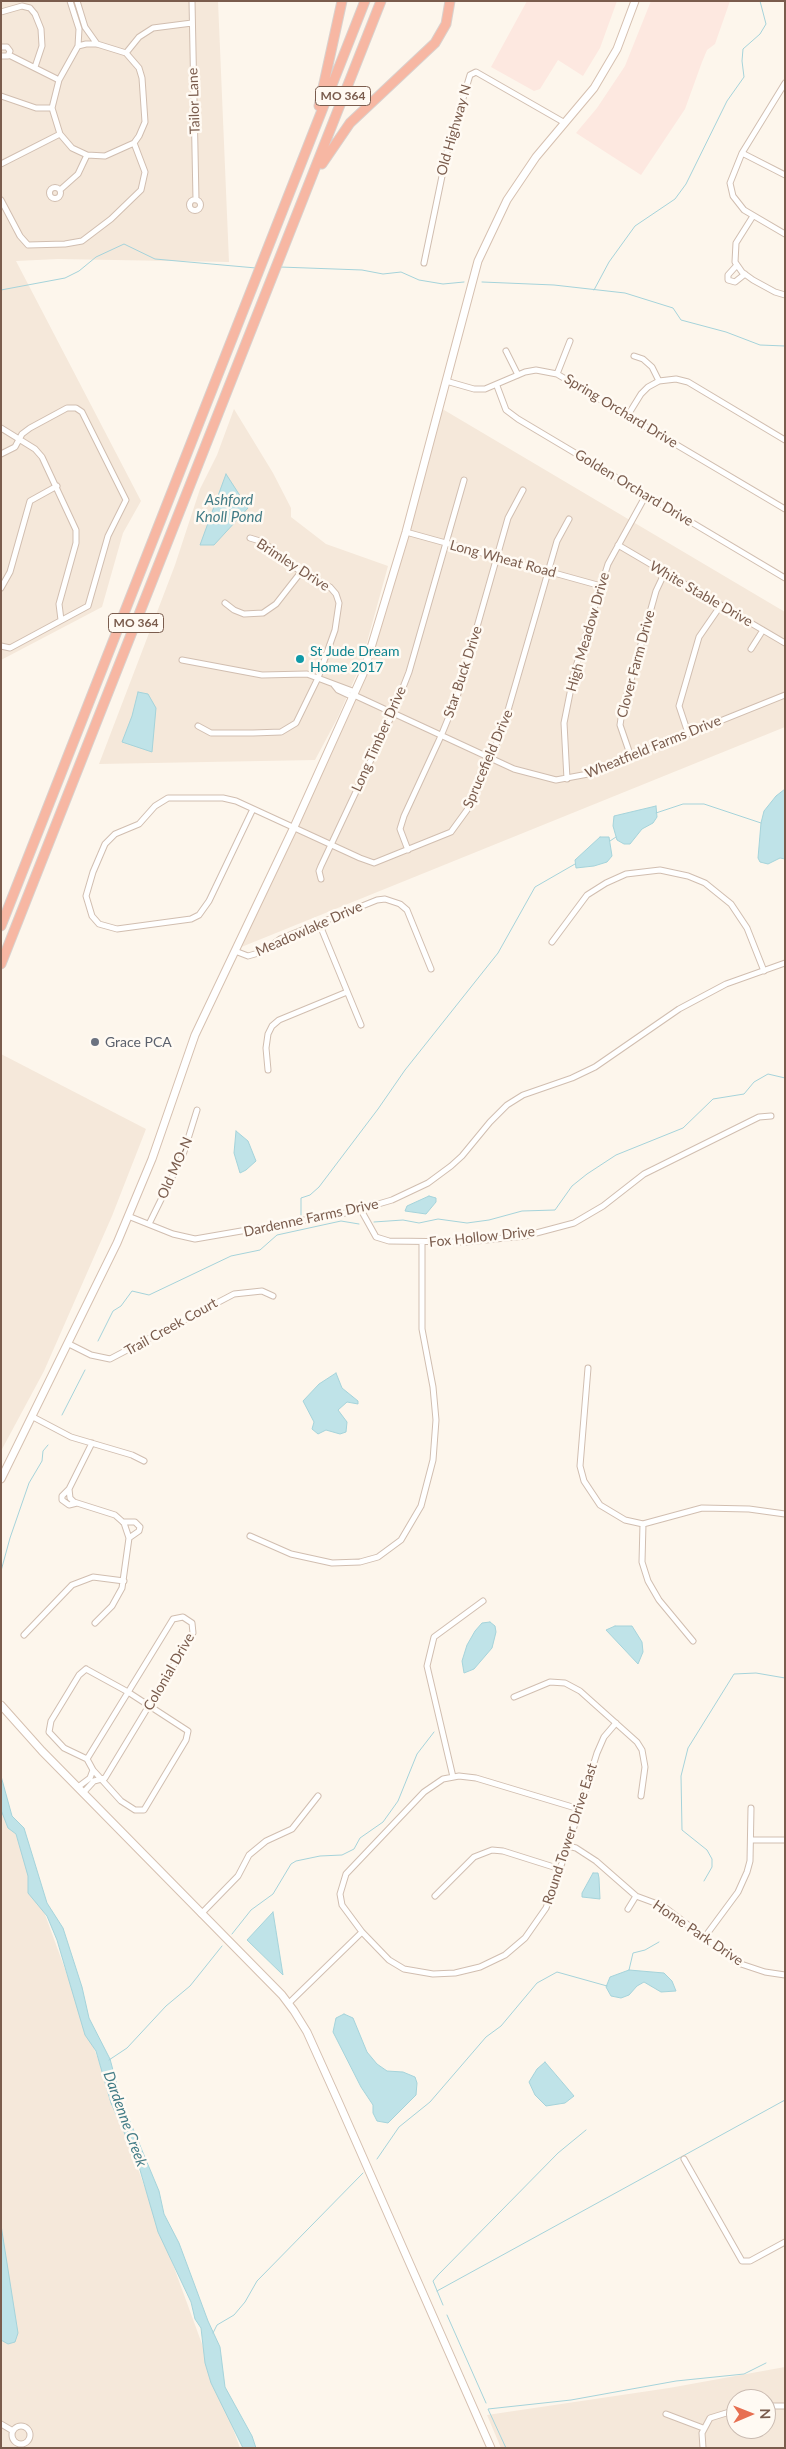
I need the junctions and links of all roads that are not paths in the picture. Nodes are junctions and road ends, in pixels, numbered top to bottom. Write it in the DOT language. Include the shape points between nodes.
graph roads {
  1 [pos="70,1"];
  2 [pos="192,1"];
  3 [pos="342,1"];
  4 [pos="365,1"];
  5 [pos="381,1"];
  6 [pos="450,1"];
  7 [pos="635,1"];
  8 [pos="76,5"];
  9 [pos="1,12"];
  10 [pos="192,23"];
  11 [pos="82,28"];
  12 [pos="97,44"];
  13 [pos="78,46"];
  14 [pos="1,47"];
  15 [pos="126,53"];
  16 [pos="9,55"];
  17 [pos="1,56"];
  18 [pos="34,67"];
  19 [pos="59,80"];
  20 [pos="785,83"];
  21 [pos="1,96"];
  22 [pos="52,108"];
  23 [pos="565,123"];
  24 [pos="60,134"];
  25 [pos="134,143"];
  26 [pos="307,149"];
  27 [pos="742,153"];
  28 [pos="87,156"];
  29 [pos="1,164"];
  30 [pos="785,175"];
  31 [pos="60,190"];
  32 [pos="306,191"];
  33 [pos="1,200"];
  34 [pos="196,200"];
  35 [pos="753,216"];
  36 [pos="785,234"];
  37 [pos="424,263"];
  38 [pos="737,265"];
  39 [pos="744,274"];
  40 [pos="785,295"];
  41 [pos="570,341"];
  42 [pos="506,352"];
  43 [pos="634,356"];
  44 [pos="558,374"];
  45 [pos="518,375"];
  46 [pos="446,381"];
  47 [pos="659,381"];
  48 [pos="497,386"];
  49 [pos="628,415"];
  50 [pos="1,428"];
  51 [pos="20,439"];
  52 [pos="785,440"];
  53 [pos="1,454"];
  54 [pos="464,480"];
  55 [pos="56,486"];
  56 [pos="523,490"];
  57 [pos="646,495"];
  58 [pos="785,509"];
  59 [pos="569,519"];
  60 [pos="406,532"];
  61 [pos="250,538"];
  62 [pos="445,543"];
  63 [pos="618,545"];
  64 [pos="498,557"];
  65 [pos="301,572"];
  66 [pos="550,572"];
  67 [pos="665,572"];
  68 [pos="785,578"];
  69 [pos="601,586"];
  70 [pos="1,588"];
  71 [pos="225,602"];
  72 [pos="721,605"];
  73 [pos="61,620"];
  74 [pos="763,630"];
  75 [pos="785,643"];
  76 [pos="1,646"];
  77 [pos="751,649"];
  78 [pos="182,660"];
  79 [pos="318,678"];
  80 [pos="354,694"];
  81 [pos="785,695"];
  82 [pos="393,712"];
  83 [pos="198,726"];
  84 [pos="688,733"];
  85 [pos="441,736"];
  86 [pos="631,757"];
  87 [pos="490,759"];
  88 [pos="568,779"];
  89 [pos="253,809"];
  90 [pos="294,827"];
  91 [pos="330,845"];
  92 [pos="408,850"];
  93 [pos="320,879"];
  94 [pos="319,923"];
  95 [pos="1,926"];
  96 [pos="552,942"];
  97 [pos="235,951"];
  98 [pos="785,963"];
  99 [pos="1,964"];
  100 [pos="432,969"];
  101 [pos="764,971"];
  102 [pos="347,992"];
  103 [pos="361,1025"];
  104 [pos="268,1070"];
  105 [pos="197,1110"];
  106 [pos="771,1116"];
  107 [pos="361,1210"];
  108 [pos="128,1216"];
  109 [pos="149,1224"];
  110 [pos="422,1243"];
  111 [pos="273,1296"];
  112 [pos="69,1344"];
  113 [pos="588,1368"];
  114 [pos="33,1417"];
  115 [pos="92,1443"];
  116 [pos="144,1461"];
  117 [pos="1,1479"];
  118 [pos="785,1514"];
  119 [pos="123,1522"];
  120 [pos="643,1524"];
  121 [pos="250,1536"];
  122 [pos="129,1538"];
  123 [pos="124,1581"];
  124 [pos="484,1601"];
  125 [pos="95,1623"];
  126 [pos="24,1635"];
  127 [pos="693,1641"];
  128 [pos="128,1692"];
  129 [pos="514,1697"];
  130 [pos="1,1705"];
  131 [pos="149,1706"];
  132 [pos="616,1723"];
  133 [pos="87,1760"];
  134 [pos="93,1770"];
  135 [pos="453,1777"];
  136 [pos="101,1780"];
  137 [pos="80,1790"];
  138 [pos="318,1796"];
  139 [pos="641,1796"];
  140 [pos="751,1808"];
  141 [pos="579,1809"];
  142 [pos="751,1840"];
  143 [pos="785,1840"];
  144 [pos="568,1846"];
  145 [pos="560,1868"];
  146 [pos="436,1896"];
  147 [pos="636,1896"];
  148 [pos="628,1909"];
  149 [pos="202,1914"];
  150 [pos="362,1932"];
  151 [pos="704,1938"];
  152 [pos="785,1975"];
  153 [pos="289,2003"];
  154 [pos="684,2159"];
  155 [pos="785,2242"];
  156 [pos="726,2412"];
  157 [pos="666,2414"];
  158 [pos="1,2424"];
  159 [pos="703,2428"];
  160 [pos="13,2430"];
  161 [pos="27,2441"];
  162 [pos="33,2448"];
  163 [pos="491,2448"];
  164 [pos="703,2448"];
  1 -- 8 [label="street"];
  2 -- 10 [label="street, Tailor Lane"];
  3 -- 26 [label="highway"];
  4 -- 26 [label="highway, MO 364"];
  5 -- 32 [label="highway, MO 364"];
  6 -- 32 [label="highway" via="446,24 435,43 350,124 331,148"];
  7 -- 23 [label="main road" via="617,49 594,88"];
  8 -- 11 [label="street"];
  9 -- 18 [label="street" via="22,6 35,14 41,29 42,46"];
  10 -- 15 [label="street" via="154,28 139,36"];
  10 -- 34 [label="street, Tailor Lane"];
  11 -- 12 [label="street"];
  11 -- 13 [label="street"];
  12 -- 13 [label="street"];
  12 -- 15 [label="street"];
  13 -- 19 [label="street"];
  14 -- 16 [label="street" via="8,48"];
  15 -- 25 [label="street" via="141,73 145,103 145,122"];
  16 -- 17 [label="street"];
  16 -- 18 [label="street"];
  18 -- 19 [label="street"];
  19 -- 22 [label="street"];
  20 -- 27 [label="street"];
  21 -- 22 [label="street" via="36,108"];
  22 -- 24 [label="street"];
  23 -- 37 [label="street, Old Highway N" via="476,72 470,75 447,152"];
  23 -- 46 [label="main road" via="536,157 507,200 478,261"];
  24 -- 28 [label="street" via="72,148"];
  24 -- 29 [label="street"];
  25 -- 28 [label="street" via="105,156"];
  25 -- 33 [label="street" via="145,172 141,190 82,241 28,244 20,236"];
  26 -- 95 [label="highway, MO 364"];
  27 -- 30 [label="street"];
  27 -- 35 [label="street" via="730,183 731,190 744,210"];
  28 -- 31 [label="street" via="78,174"];
  32 -- 99 [label="highway, MO 364"];
  35 -- 36 [label="street"];
  35 -- 38 [label="street" via="736,243"];
  38 -- 39 [label="street"];
  38 -- 39 [label="street" via="728,274 728,280 734,282"];
  39 -- 40 [label="street"];
  41 -- 44 [label="street"];
  42 -- 45 [label="street"];
  43 -- 47 [label="street" via="652,367"];
  44 -- 45 [label="street, Spring Orchard Drive" via="536,370"];
  44 -- 49 [label="street, Spring Orchard Drive"];
  45 -- 48 [label="street, Spring Orchard Drive"];
  46 -- 48 [label="street, Spring Orchard Drive" via="474,389"];
  46 -- 60 [label="main road"];
  47 -- 49 [label="street" via="641,394"];
  47 -- 52 [label="street" via="676,379 688,382"];
  48 -- 57 [label="street, Golden Orchard Drive" via="506,410 518,419"];
  49 -- 58 [label="street, Spring Orchard Drive"];
  50 -- 51 [label="street"];
  51 -- 53 [label="street" via="14,447"];
  51 -- 55 [label="street" via="42,457"];
  51 -- 73 [label="street" via="30,428 67,408 76,408 82,412 126,496 108,536 91,601"];
  54 -- 62 [label="street, Long Timber Drive"];
  55 -- 70 [label="street" via="30,501 10,572"];
  55 -- 73 [label="street" via="76,530 76,543 59,604"];
  56 -- 64 [label="street, Star Buck Drive" via="508,518"];
  57 -- 63 [label="street, High Meadow Drive"];
  57 -- 68 [label="street, Golden Orchard Drive"];
  59 -- 66 [label="street, Sprucefield Drive" via="557,541"];
  60 -- 62 [label="street, Long Wheat Road"];
  60 -- 80 [label="main road" via="365,668"];
  61 -- 65 [label="street, Brimley Drive" via="263,542"];
  62 -- 64 [label="street, Long Wheat Road"];
  62 -- 82 [label="street, Long Timber Drive" via="408,672"];
  63 -- 67 [label="street, White Stable Drive"];
  63 -- 69 [label="street, High Meadow Drive"];
  64 -- 66 [label="street, Long Wheat Road"];
  64 -- 85 [label="street, Star Buck Drive" via="457,697"];
  65 -- 71 [label="street" via="276,604 263,613 244,614"];
  65 -- 79 [label="street, Brimley Drive" via="330,587 339,600 335,630"];
  66 -- 69 [label="street, Long Wheat Road"];
  66 -- 87 [label="street, Sprucefield Drive" via="511,703"];
  67 -- 72 [label="street, White Stable Drive"];
  67 -- 86 [label="street, Clover Farm Drive" via="656,591 622,712 620,726"];
  69 -- 88 [label="street, High Meadow Drive" via="574,673 564,722"];
  72 -- 74 [label="street, White Stable Drive"];
  72 -- 84 [label="street" via="700,637 679,706"];
  73 -- 76 [label="street" via="10,648"];
  74 -- 75 [label="street, White Stable Drive"];
  74 -- 77 [label="street"];
  78 -- 79 [label="street, Wheatfield Farms Drive" via="262,675 307,674"];
  79 -- 80 [label="street, Wheatfield Farms Drive" via="338,690"];
  79 -- 83 [label="street, Brimley Drive" via="296,723 281,732 211,733"];
  80 -- 82 [label="street, Wheatfield Farms Drive"];
  80 -- 90 [label="main road"];
  81 -- 84 [label="street, Wheatfield Farms Drive"];
  82 -- 85 [label="street, Wheatfield Farms Drive"];
  82 -- 91 [label="street, Long Timber Drive"];
  84 -- 86 [label="street, Wheatfield Farms Drive"];
  85 -- 87 [label="street, Wheatfield Farms Drive"];
  85 -- 92 [label="street, Star Buck Drive" via="400,829"];
  86 -- 88 [label="street, Wheatfield Farms Drive"];
  87 -- 88 [label="street, Wheatfield Farms Drive" via="539,778"];
  87 -- 92 [label="street, Sprucefield Drive" via="467,810 451,832"];
  89 -- 89 [label="street, Sprucefield Drive" via="223,798 168,798 160,802 139,824 112,836 105,844 86,896 92,916 99,924 117,928 191,919 199,915 209,901"];
  89 -- 90 [label="street, Sprucefield Drive"];
  90 -- 91 [label="street, Sprucefield Drive"];
  90 -- 97 [label="main road"];
  91 -- 92 [label="street, Sprucefield Drive" via="374,863"];
  91 -- 93 [label="street, Long Timber Drive" via="319,871"];
  94 -- 97 [label="street, Meadowlake Drive" via="280,940 262,952 248,956"];
  94 -- 100 [label="street, Meadowlake Drive" via="377,900 396,902 409,915"];
  94 -- 102 [label="street"];
  96 -- 101 [label="street" via="587,895 606,882 626,874 660,870 705,883 731,904 747,928"];
  97 -- 108 [label="main road" via="195,1035 152,1159"];
  98 -- 101 [label="street, Dardenne Farms Drive"];
  101 -- 107 [label="street, Dardenne Farms Drive" via="726,984 679,1009 596,1067 523,1095 490,1122 451,1166 428,1183"];
  102 -- 103 [label="street"];
  102 -- 104 [label="street" via="279,1020 272,1026 267,1041"];
  105 -- 109 [label="street, Old MO-N" via="183,1155"];
  106 -- 110 [label="street, Fox Hollow Drive" via="759,1117 644,1174 603,1206 574,1222 525,1236"];
  107 -- 109 [label="street, Dardenne Farms Drive" via="195,1239"];
  107 -- 110 [label="street, Fox Hollow Drive" via="376,1237"];
  108 -- 109 [label="street, Dardenne Farms Drive"];
  108 -- 112 [label="main road"];
  110 -- 121 [label="street" via="422,1329 436,1420 433,1460 421,1506 401,1540 378,1557 360,1562 332,1563 291,1554"];
  111 -- 112 [label="street, Trail Creek Court" via="262,1291 234,1294 110,1359 91,1355"];
  112 -- 114 [label="main road"];
  113 -- 120 [label="street" via="580,1454 584,1481 600,1505 626,1520"];
  114 -- 115 [label="street" via="65,1434"];
  114 -- 117 [label="main road"];
  115 -- 116 [label="street"];
  115 -- 119 [label="street" via="69,1489 70,1498 109,1512"];
  118 -- 120 [label="street" via="702,1508"];
  119 -- 122 [label="street"];
  119 -- 122 [label="street" via="134,1522 140,1527"];
  120 -- 127 [label="street" via="642,1562 648,1581 659,1600"];
  122 -- 123 [label="street"];
  123 -- 125 [label="street" via="116,1601"];
  123 -- 126 [label="street" via="93,1577 72,1585"];
  124 -- 135 [label="street" via="434,1637 427,1666"];
  128 -- 131 [label="street"];
  128 -- 131 [label="street, Colonial Drive" via="173,1619 184,1617 192,1623 193,1633"];
  128 -- 133 [label="street, Colonial Drive"];
  128 -- 133 [label="street" via="89,1670 83,1670 48,1728 50,1735 64,1748"];
  129 -- 132 [label="street" via="550,1682 565,1683 580,1691"];
  130 -- 137 [label="main road"];
  131 -- 136 [label="street, Colonial Drive"];
  131 -- 136 [label="street" via="186,1728 188,1737 144,1810 136,1810 121,1801"];
  132 -- 139 [label="street" via="642,1750 645,1767"];
  132 -- 141 [label="street, Round Tower Drive East" via="600,1744"];
  133 -- 134 [label="street"];
  134 -- 136 [label="street"];
  134 -- 137 [label="street"];
  135 -- 141 [label="street" via="483,1779"];
  135 -- 150 [label="street, Round Tower Drive East" via="437,1782 424,1792 346,1874 340,1901"];
  136 -- 137 [label="street, Colonial Drive"];
  137 -- 149 [label="main road"];
  138 -- 149 [label="street" via="292,1829 266,1841 249,1855 238,1876"];
  140 -- 142 [label="street"];
  141 -- 144 [label="street, Round Tower Drive East"];
  142 -- 143 [label="street"];
  142 -- 151 [label="street" via="750,1861 741,1885"];
  144 -- 145 [label="street, Round Tower Drive East"];
  144 -- 147 [label="street, Home Park Drive" via="596,1861"];
  145 -- 146 [label="street" via="492,1850 474,1857"];
  145 -- 150 [label="street, Round Tower Drive East" via="546,1908 533,1929 512,1950 480,1967 440,1974 404,1969 389,1960"];
  147 -- 148 [label="street"];
  147 -- 151 [label="street, Home Park Drive" via="663,1906"];
  149 -- 153 [label="main road"];
  150 -- 153 [label="street"];
  151 -- 152 [label="street, Home Park Drive" via="738,1963"];
  153 -- 163 [label="main road" via="307,2032"];
  154 -- 155 [label="street" via="742,2261 746,2262"];
  156 -- 159 [label="street" via="715,2415"];
  157 -- 159 [label="street"];
  158 -- 160 [label="street"];
  159 -- 164 [label="street"];
  160 -- 161 [label="street" via="12,2438 16,2443"];
  160 -- 161 [label="street" via="19,2426 27,2429 30,2434"];
  161 -- 162 [label="street"];
}
